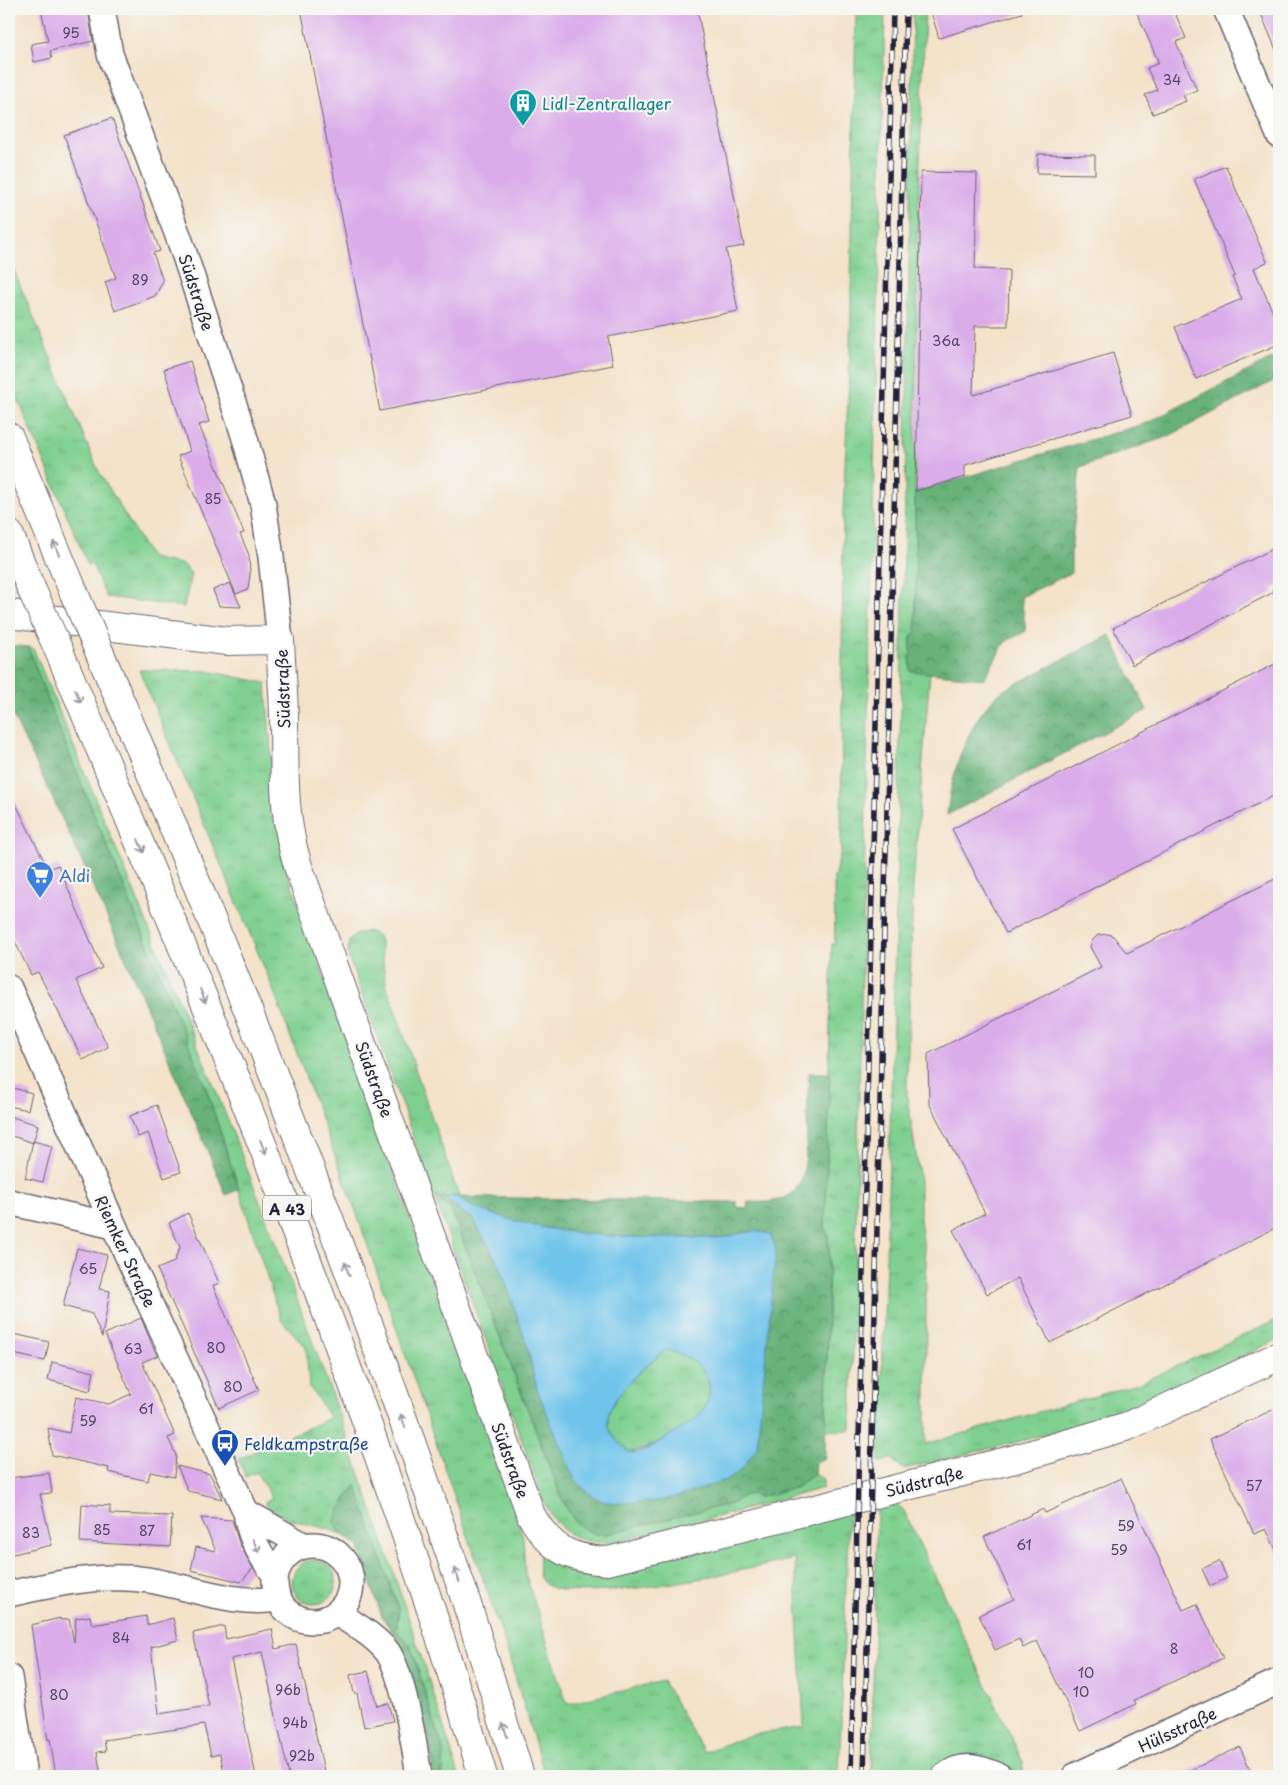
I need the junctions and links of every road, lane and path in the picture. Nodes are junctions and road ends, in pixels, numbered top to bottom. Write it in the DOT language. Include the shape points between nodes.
graph roads {
  1 [pos="102,9"];
  2 [pos="1226,9"];
  3 [pos="1279,135"];
  4 [pos="9,437"];
  5 [pos="9,534"];
  6 [pos="9,614"];
  7 [pos="280,640"];
  8 [pos="9,988"];
  9 [pos="9,1202"];
  10 [pos="114,1226"];
  11 [pos="1279,1356"];
  12 [pos="246,1512"];
  13 [pos="303,1546"];
  14 [pos="277,1587"];
  15 [pos="9,1594"];
  16 [pos="337,1614"];
  17 [pos="9,1677"];
  18 [pos="1279,1681"];
  19 [pos="24,1776"];
  20 [pos="419,1776"];
  21 [pos="483,1776"];
  22 [pos="520,1776"];
  23 [pos="945,1776"];
  24 [pos="1000,1776"];
  25 [pos="1075,1776"];
  1 -- 7 [label="street, Südstraße" via="110,54 180,241 244,435 263,504"];
  2 -- 3 [label="street"];
  22 -- 4 [label="main road, A 43, one-way, bridge" via="464,1595 320,1195 183,847"];
  5 -- 21 [label="main road, A 43, one-way, bridge" via="184,950 293,1224 357,1394 429,1604"];
  6 -- 7 [label="main road, Südstraße" via="226,641"];
  7 -- 11 [label="main road, Südstraße" via="284,801 291,846 531,1515 540,1531 555,1546 570,1556 608,1561 1015,1459 1128,1426"];
  8 -- 10 [label="street, Riemker Straße"];
  9 -- 10 [label="street"];
  10 -- 12 [label="street, Riemker Straße"];
  12 -- 13 [label="street"];
  12 -- 14 [label="street, Riemker Straße, one-way" via="248,1528"];
  13 -- 14 [label="street" via="280,1562"];
  13 -- 16 [label="street" via="318,1544 332,1549 344,1559 351,1572 352,1587 347,1602"];
  14 -- 15 [label="street" via="257,1603 146,1580 113,1578 73,1581"];
  14 -- 16 [label="street" via="286,1610 298,1618 325,1620"];
  16 -- 20 [label="street" via="388,1651 401,1684"];
  17 -- 19 [label="street"];
  18 -- 25 [label="street, Hülsstraße"];
  23 -- 24 [label="street" via="963,1767"];
}
